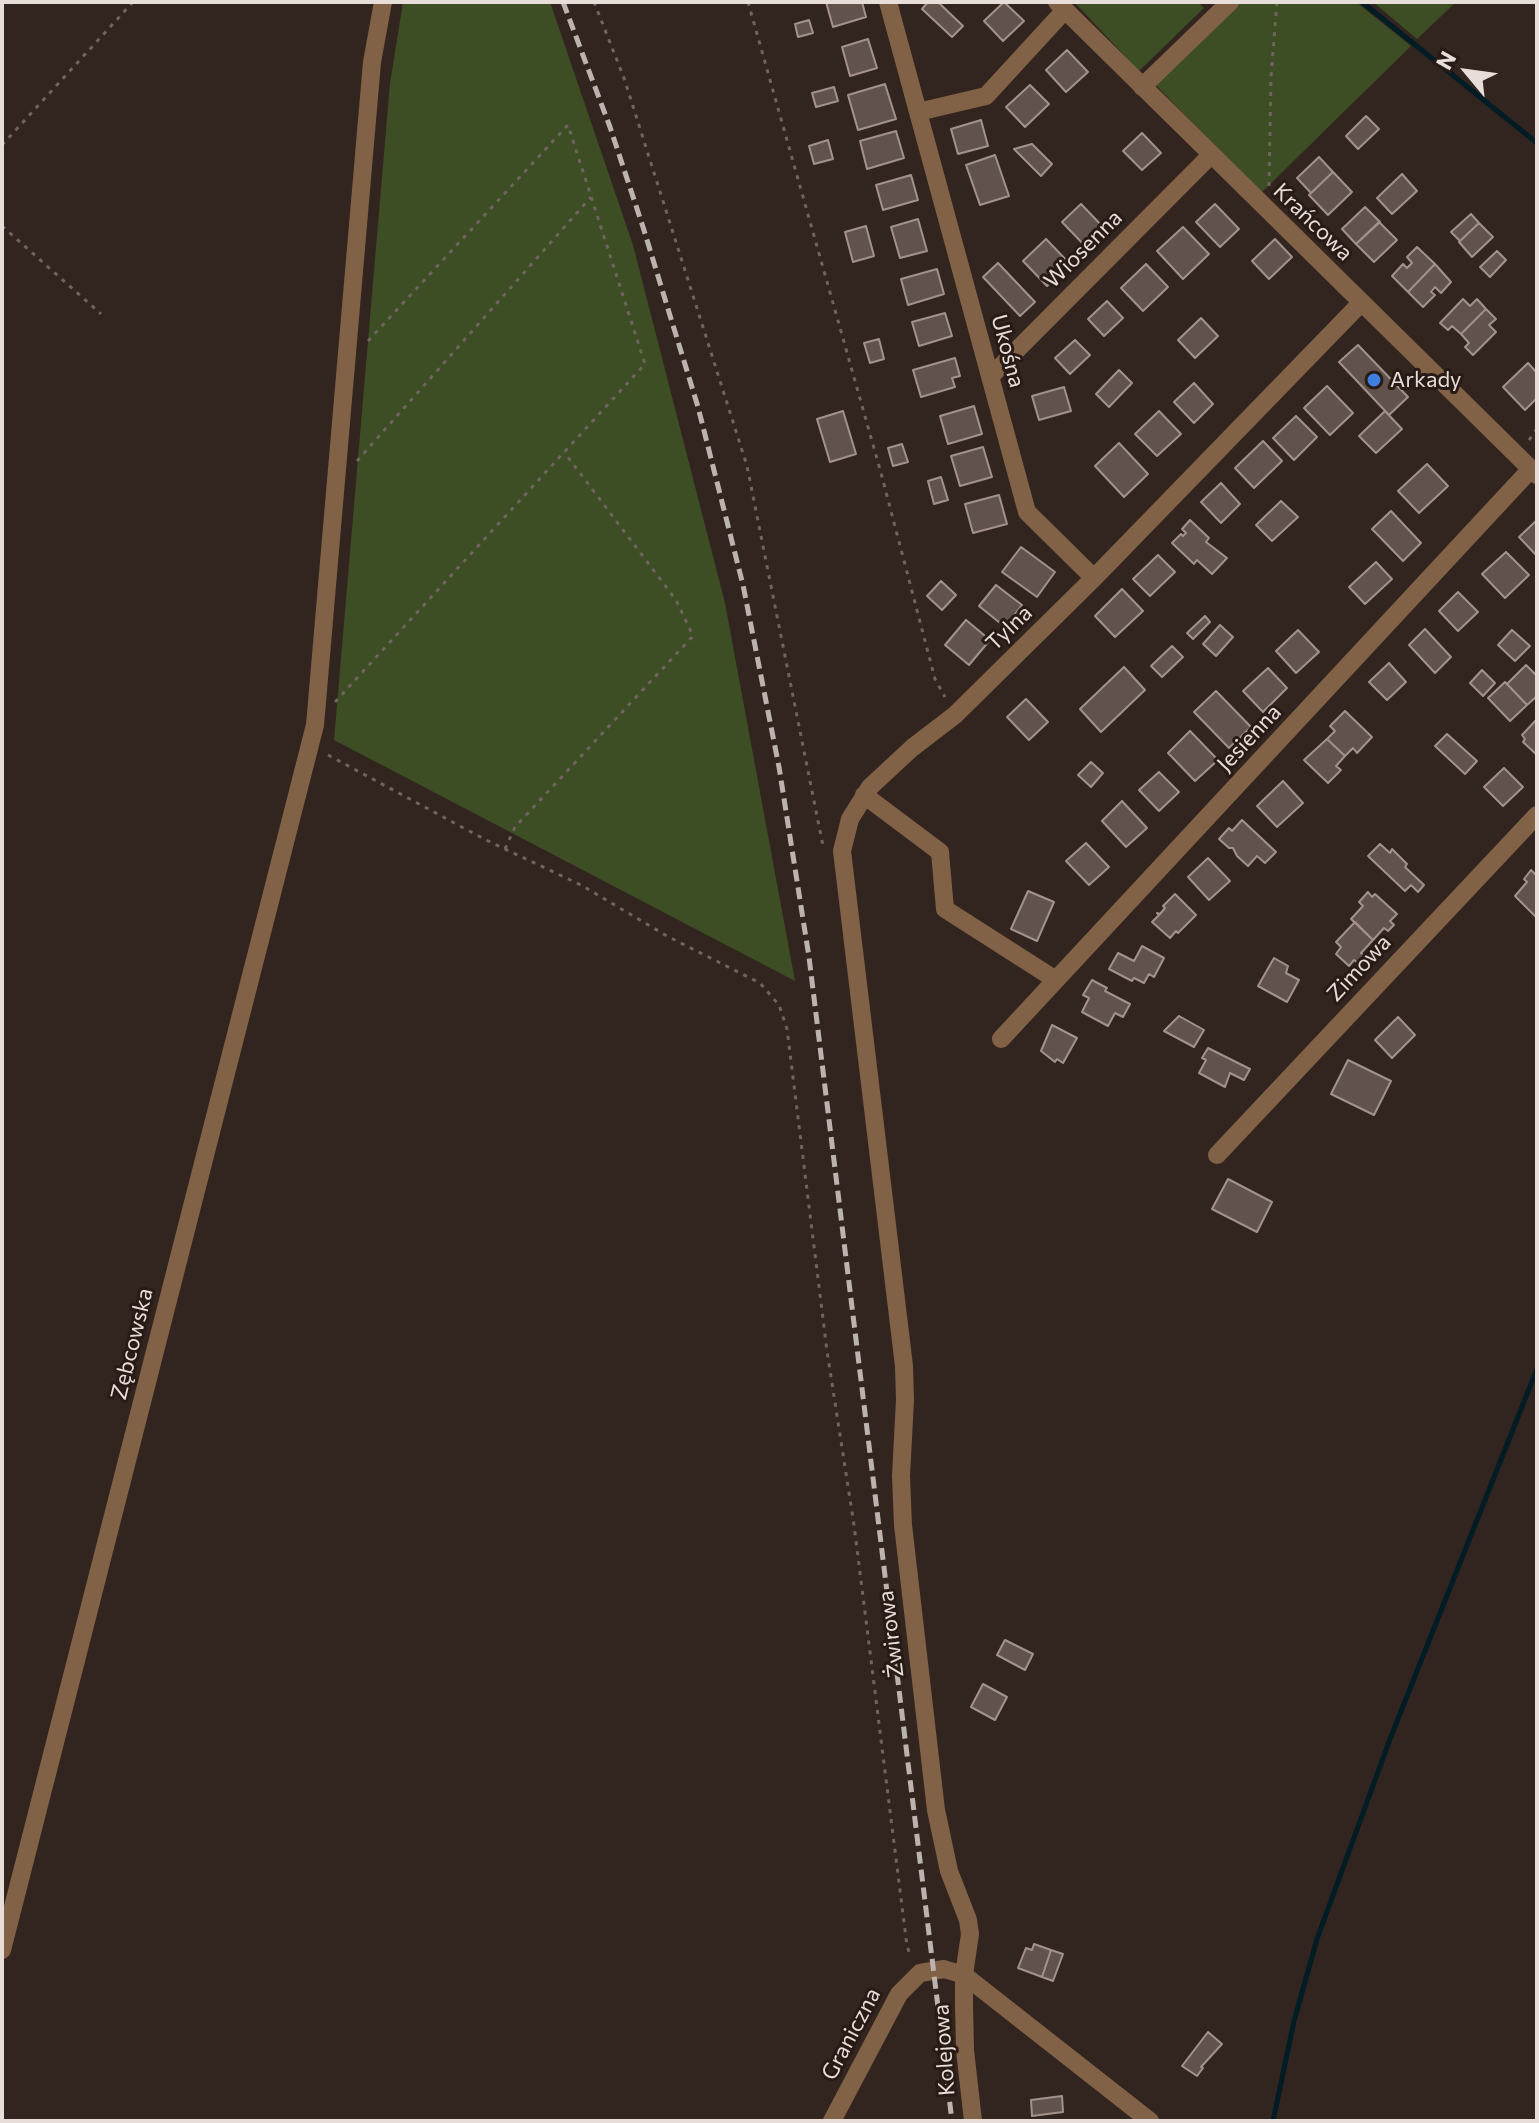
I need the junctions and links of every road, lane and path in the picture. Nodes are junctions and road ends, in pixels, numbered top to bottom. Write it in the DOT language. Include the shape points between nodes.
graph roads {
  1 [pos="133,2"];
  2 [pos="383,2"];
  3 [pos="594,2"];
  4 [pos="748,2"];
  5 [pos="888,2"];
  6 [pos="1230,2"];
  7 [pos="1277,2"];
  8 [pos="1061,6"];
  9 [pos="1142,87"];
  10 [pos="918,112"];
  11 [pos="2,145"];
  12 [pos="1210,156"];
  13 [pos="591,197"];
  14 [pos="1269,213"];
  15 [pos="2,226"];
  16 [pos="1361,303"];
  17 [pos="101,314"];
  18 [pos="367,341"];
  19 [pos="990,377"];
  20 [pos="564,452"];
  21 [pos="356,462"];
  22 [pos="1534,472"];
  23 [pos="1094,578"];
  24 [pos="336,702"];
  25 [pos="955,715"];
  26 [pos="310,748"];
  27 [pos="864,795"];
  28 [pos="1537,815"];
  29 [pos="505,849"];
  30 [pos="845,873"];
  31 [pos="1056,980"];
  32 [pos="1001,1039"];
  33 [pos="865,1048"];
  34 [pos="1217,1155"];
  35 [pos="2,1950"];
  36 [pos="920,1973"];
  37 [pos="964,1975"];
  38 [pos="832,2121"];
  39 [pos="973,2121"];
  40 [pos="1150,2121"];
  1 -- 11 [label="path"];
  2 -- 26 [label="street, Zębcowska" via="372,62"];
  3 -- 30 [label="path" via="624,78 747,466 825,854"];
  4 -- 25 [label="path" via="935,679"];
  5 -- 10 [label="street, Ukośna"];
  6 -- 9 [label="street"];
  7 -- 14 [label="path"];
  8 -- 9 [label="street, Krańcowa"];
  8 -- 10 [label="street" via="986,96"];
  9 -- 12 [label="street, Krańcowa"];
  10 -- 19 [label="street, Ukośna"];
  12 -- 14 [label="street, Krańcowa"];
  12 -- 19 [label="street, Wiosenna"];
  13 -- 18 [label="path" via="568,125"];
  13 -- 20 [label="path" via="645,364"];
  13 -- 21 [label="path"];
  14 -- 16 [label="street, Krańcowa"];
  15 -- 17 [label="path"];
  16 -- 22 [label="street, Krańcowa"];
  16 -- 23 [label="street, Tylna"];
  19 -- 23 [label="street, Ukośna" via="1027,512"];
  20 -- 24 [label="path"];
  20 -- 29 [label="path" via="676,600 693,636 515,827"];
  22 -- 31 [label="street, Jesienna"];
  23 -- 25 [label="street, Tylna"];
  25 -- 27 [label="street, Tylna"];
  26 -- 29 [label="path"];
  26 -- 35 [label="street, Zębcowska"];
  27 -- 30 [label="street, Tylna" via="847,829"];
  27 -- 31 [label="street" via="940,852 945,909"];
  28 -- 34 [label="street, Zimowa"];
  29 -- 36 [label="path" via="760,983 779,1005 787,1029 907,1946"];
  30 -- 33 [label="street, Tylna"];
  31 -- 32 [label="street, Jesienna"];
  33 -- 37 [label="street, Żwirowa" via="904,1366 903,1525 936,1810 970,1934"];
  36 -- 37 [label="street" via="944,1969"];
  36 -- 38 [label="street, Graniczna" via="899,1994"];
  37 -- 39 [label="street, Kolejowa"];
  37 -- 40 [label="street"];
}
